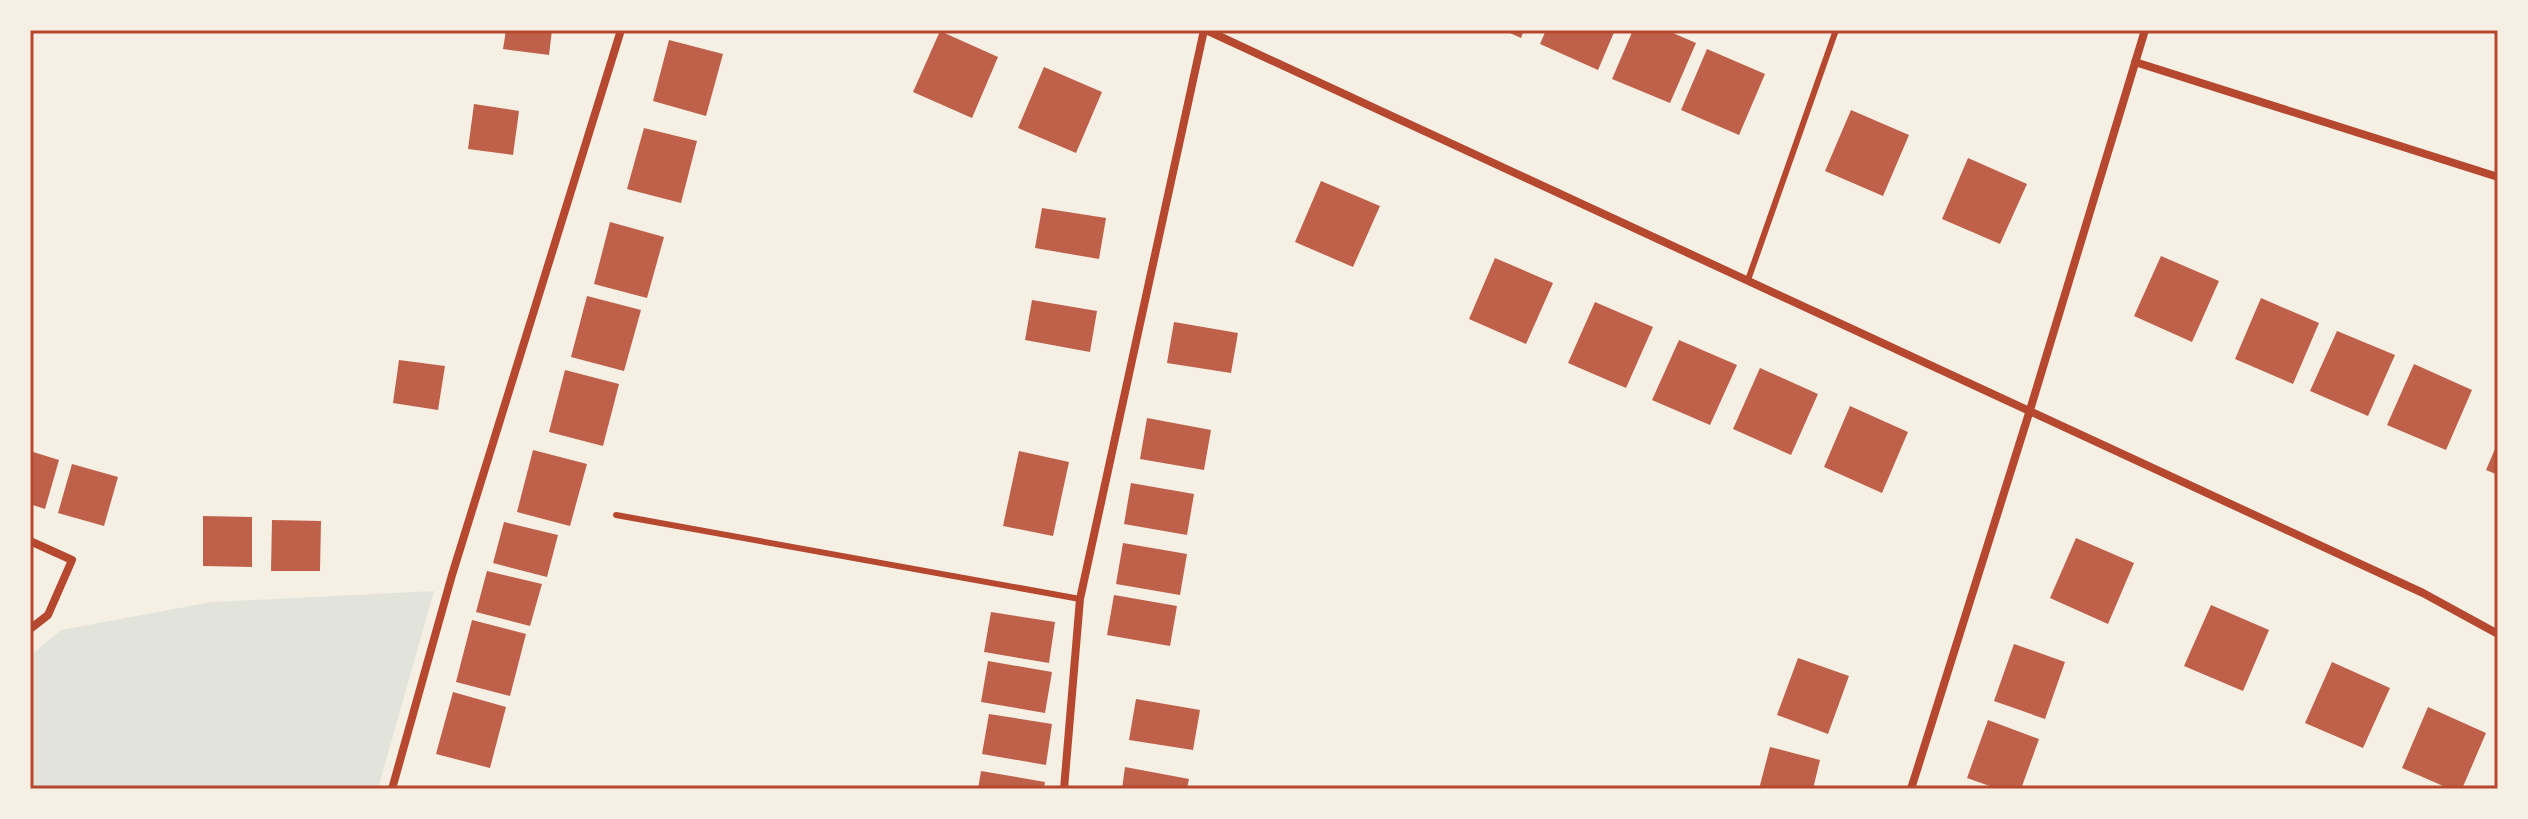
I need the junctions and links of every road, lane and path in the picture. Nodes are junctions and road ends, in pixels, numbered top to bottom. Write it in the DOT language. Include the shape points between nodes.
graph roads {
  1 [pos="621,30"];
  2 [pos="1205,30"];
  3 [pos="1836,30"];
  4 [pos="2145,30"];
  5 [pos="2135,62"];
  6 [pos="2498,177"];
  7 [pos="1748,280"];
  8 [pos="2030,410"];
  9 [pos="616,515"];
  10 [pos="30,541"];
  11 [pos="1080,599"];
  12 [pos="30,629"];
  13 [pos="2498,634"];
  14 [pos="392,789"];
  15 [pos="1064,789"];
  16 [pos="1911,789"];
  1 -- 14 [label="street" via="452,575"];
  2 -- 7 [label="street"];
  2 -- 11 [label="street"];
  3 -- 7 [label="lane"];
  4 -- 5 [label="street"];
  5 -- 6 [label="street"];
  5 -- 8 [label="street"];
  7 -- 8 [label="street"];
  8 -- 13 [label="street" via="2423,593"];
  8 -- 16 [label="street"];
  9 -- 11 [label="lane"];
  10 -- 12 [label="street" via="72,560 48,615"];
  11 -- 15 [label="street"];
}
